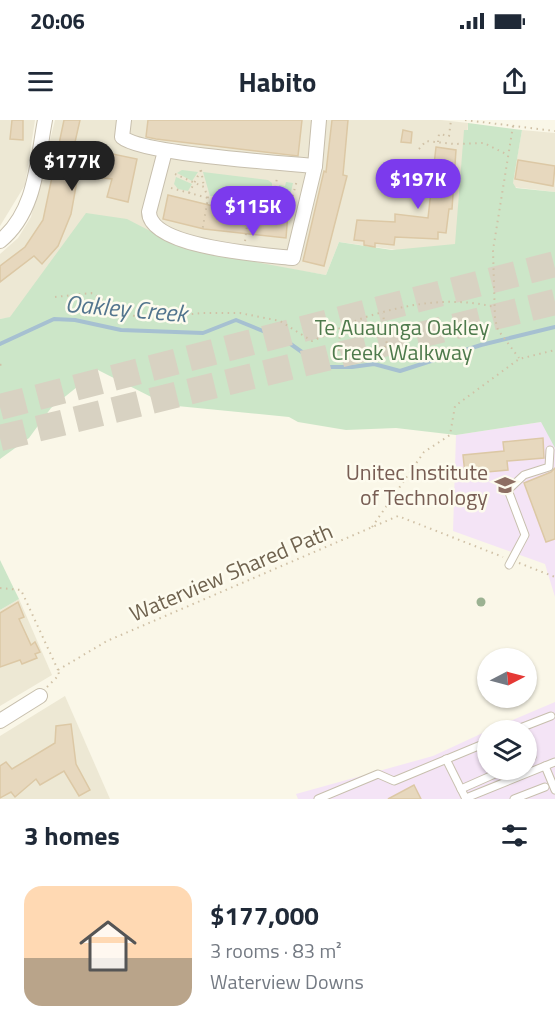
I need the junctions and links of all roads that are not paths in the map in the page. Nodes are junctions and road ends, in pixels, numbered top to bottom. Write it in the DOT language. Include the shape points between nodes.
graph roads {
  1 [pos="45,120"];
  2 [pos="124,120"];
  3 [pos="319,120"];
  4 [pos="165,151"];
  5 [pos="315,166"];
  6 [pos="0,241"];
  7 [pos="550,450"];
  8 [pos="510,563"];
  9 [pos="43,692"];
  10 [pos="551,716"];
  11 [pos="0,721"];
  12 [pos="537,722"];
  13 [pos="477,746"];
  14 [pos="446,759"];
  15 [pos="555,762"];
  16 [pos="545,766"];
  17 [pos="481,780"];
  18 [pos="545,787"];
  19 [pos="461,789"];
  20 [pos="555,790"];
  21 [pos="318,799"];
  22 [pos="466,799"];
  23 [pos="513,799"];
  1 -- 6 [label="street" via="28,206"];
  2 -- 4 [label="street" via="125,140"];
  3 -- 5 [label="street"];
  4 -- 5 [label="street"];
  4 -- 5 [label="street" via="149,212 154,223 190,244 294,258"];
  7 -- 8 [label="lane" via="549,467 524,475 508,490 525,535"];
  9 -- 11 [label="street"];
  10 -- 12 [label="lane"];
  13 -- 14 [label="lane"];
  14 -- 19 [label="lane"];
  14 -- 21 [label="lane" via="394,781 378,774"];
  15 -- 16 [label="lane"];
  16 -- 20 [label="lane"];
  16 -- 22 [label="lane"];
  17 -- 19 [label="lane"];
  18 -- 23 [label="lane"];
  19 -- 22 [label="lane"];
}
